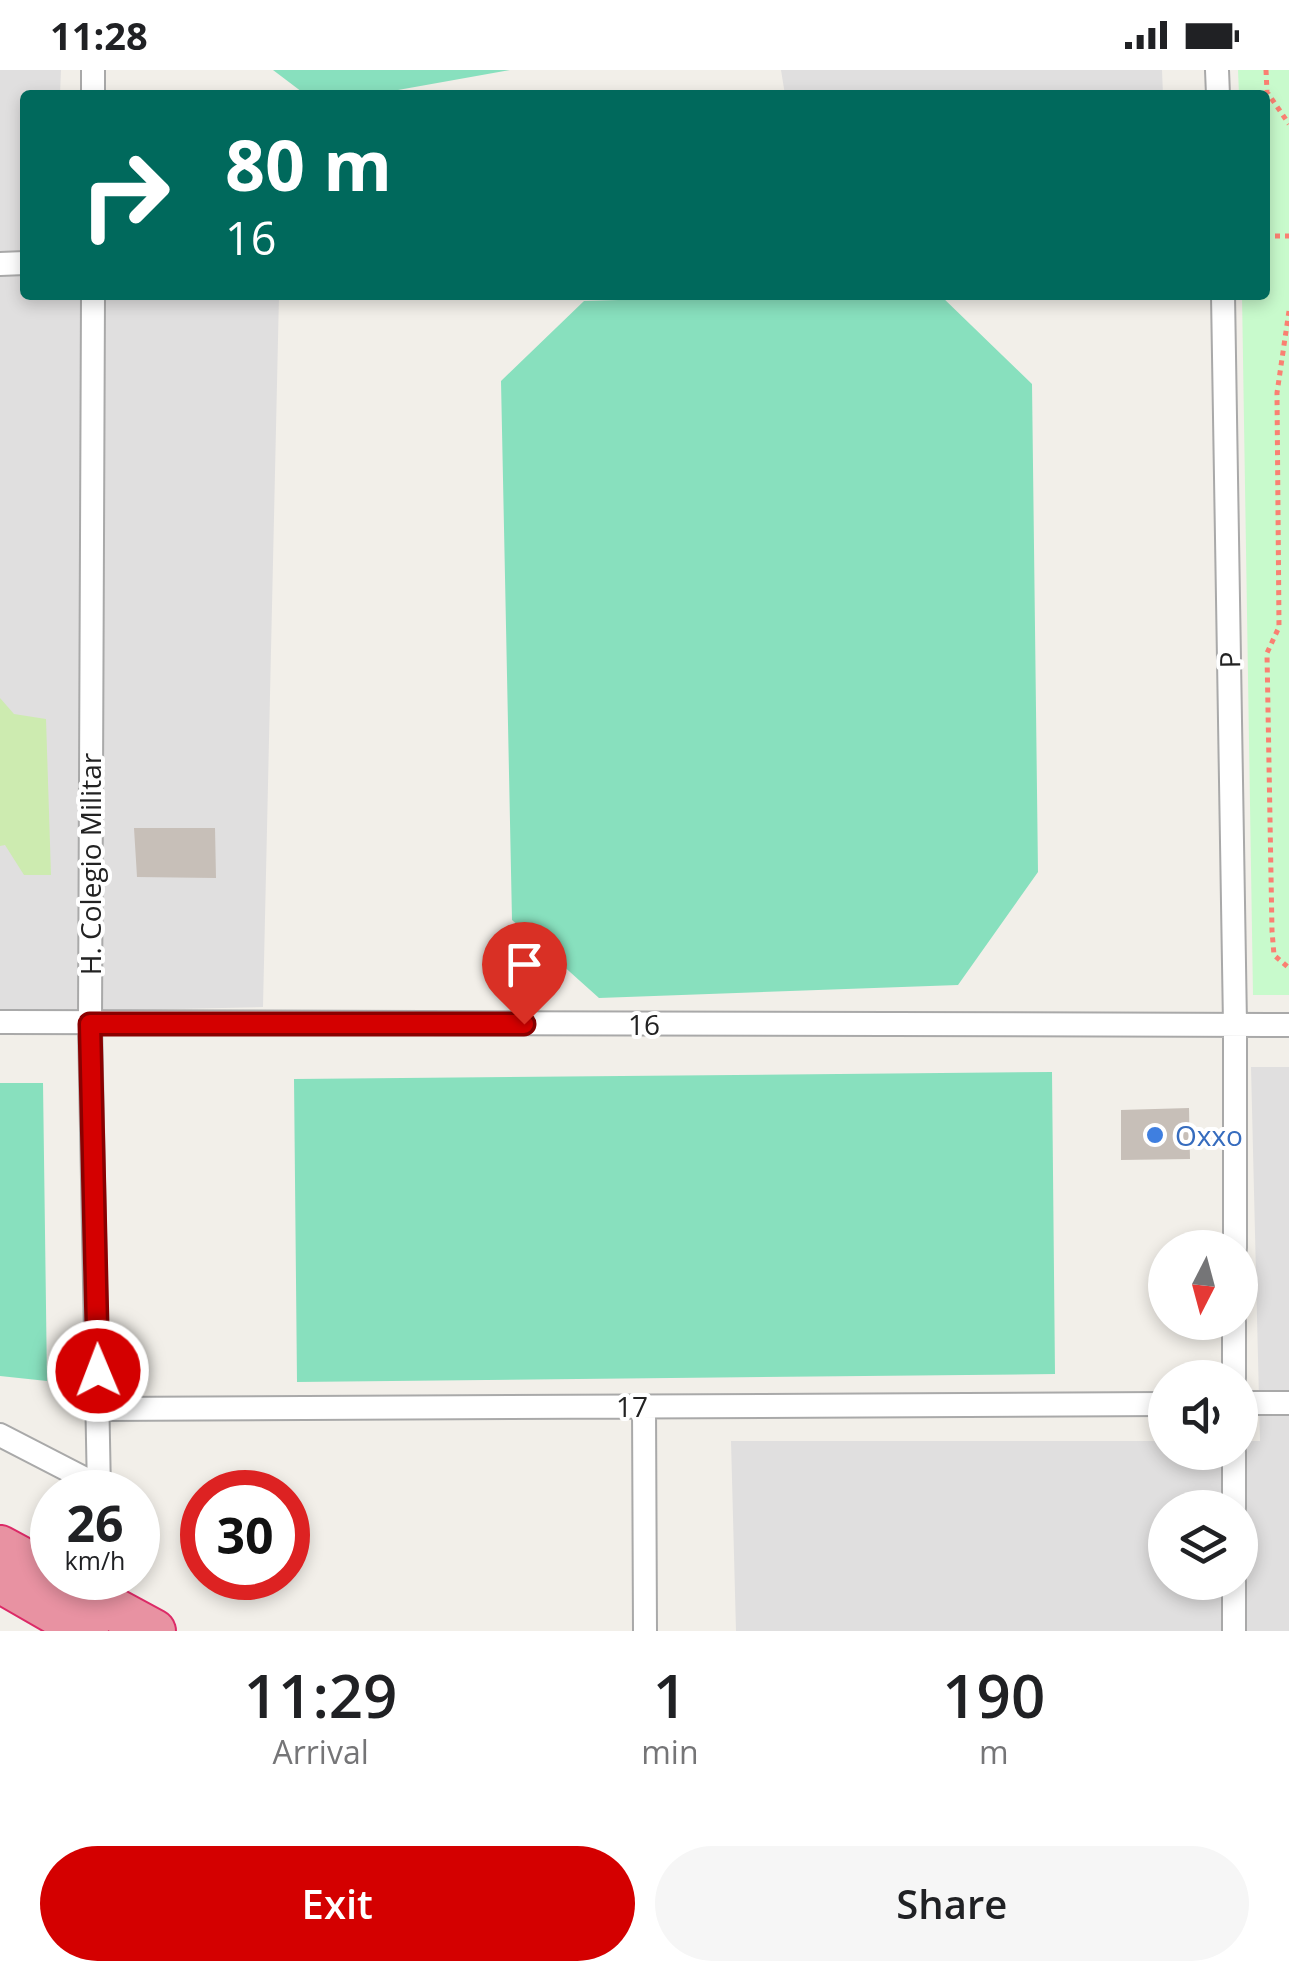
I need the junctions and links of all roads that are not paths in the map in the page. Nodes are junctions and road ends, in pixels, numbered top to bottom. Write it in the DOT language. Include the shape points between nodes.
graph roads {
  1 [pos="93,300"];
  2 [pos="1223,300"];
  3 [pos="0,1022"];
  4 [pos="90,1024"];
  5 [pos="1235,1024"];
  6 [pos="1289,1024"];
  7 [pos="1234,1230"];
  8 [pos="1289,1403"];
  9 [pos="1148,1404"];
  10 [pos="1258,1404"];
  11 [pos="644,1406"];
  12 [pos="98,1409"];
  13 [pos="0,1435"];
  14 [pos="64,1470"];
  15 [pos="99,1470"];
  16 [pos="0,1547"];
  17 [pos="30,1563"];
  18 [pos="0,1581"];
  19 [pos="1234,1600"];
  20 [pos="96,1610"];
  21 [pos="154,1631"];
  22 [pos="645,1631"];
  23 [pos="1234,1631"];
  1 -- 4 [label="street, H. Colegio Militar"];
  2 -- 5 [label="street, P"];
  3 -- 4 [label="street, 16"];
  4 -- 5 [label="street, 16"];
  4 -- 12 [label="street, H. Colegio Militar"];
  5 -- 6 [label="street, 16"];
  5 -- 7 [label="street, P"];
  8 -- 10 [label="street"];
  9 -- 11 [label="street, 17"];
  11 -- 12 [label="street, 17"];
  11 -- 22 [label="street"];
  12 -- 15 [label="street, H. Colegio Militar"];
  13 -- 14 [label="street"];
  16 -- 17 [label="highway"];
  18 -- 20 [label="highway"];
  19 -- 23 [label="street"];
  20 -- 21 [label="highway"];
}
